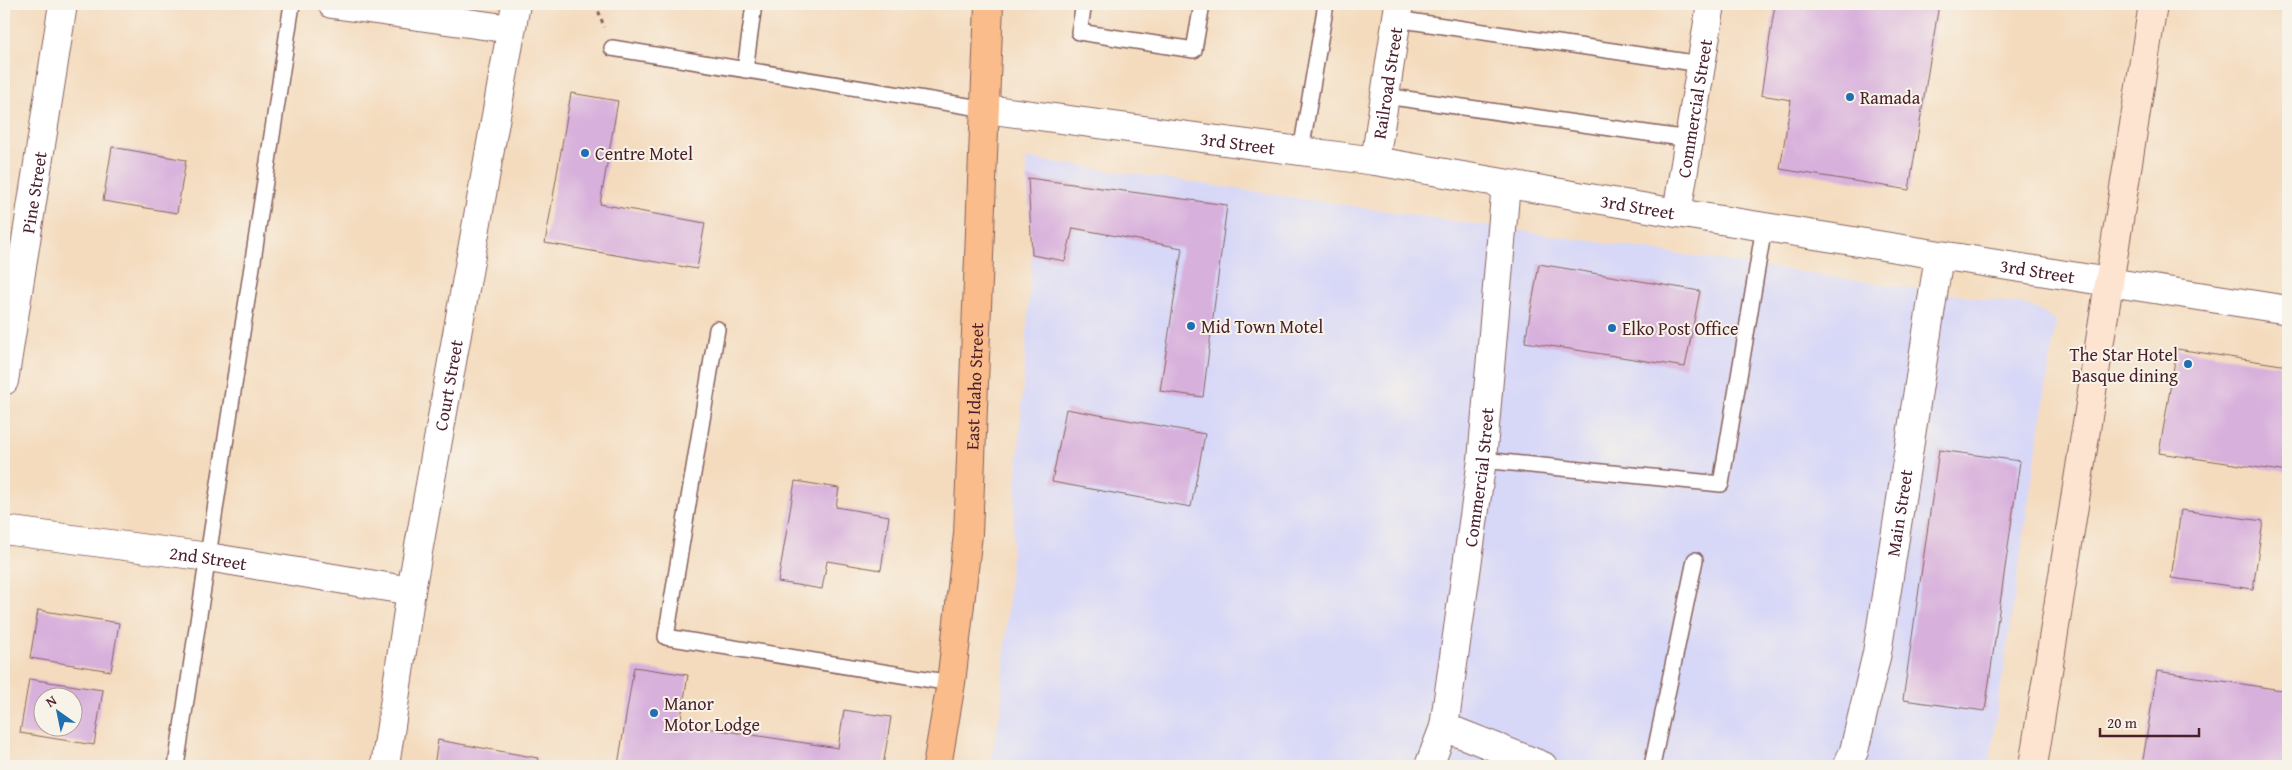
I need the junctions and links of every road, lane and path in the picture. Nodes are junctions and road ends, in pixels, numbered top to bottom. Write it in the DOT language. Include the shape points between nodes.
graph roads {
  1 [pos="63,4"];
  2 [pos="292,4"];
  3 [pos="332,4"];
  4 [pos="754,4"];
  5 [pos="989,4"];
  6 [pos="1084,4"];
  7 [pos="1202,4"];
  8 [pos="1326,4"];
  9 [pos="1711,4"];
  10 [pos="2153,4"];
  11 [pos="1398,11"];
  12 [pos="514,16"];
  13 [pos="612,48"];
  14 [pos="1701,64"];
  15 [pos="745,70"];
  16 [pos="1385,96"];
  17 [pos="986,109"];
  18 [pos="1689,139"];
  19 [pos="1301,151"];
  20 [pos="1375,162"];
  21 [pos="1506,184"];
  22 [pos="1677,213"];
  23 [pos="1764,228"];
  24 [pos="1938,256"];
  25 [pos="2109,282"];
  26 [pos="2288,310"];
  27 [pos="717,329"];
  28 [pos="4,381"];
  29 [pos="1482,460"];
  30 [pos="4,530"];
  31 [pos="208,557"];
  32 [pos="1695,560"];
  33 [pos="411,591"];
  34 [pos="951,683"];
  35 [pos="1444,727"];
  36 [pos="176,766"];
  37 [pos="385,766"];
  38 [pos="937,766"];
  39 [pos="1429,766"];
  40 [pos="1543,766"];
  41 [pos="1652,766"];
  42 [pos="1847,766"];
  43 [pos="2033,766"];
  1 -- 28 [label="street, Pine Street"];
  2 -- 31 [label="lane"];
  3 -- 12 [label="street"];
  4 -- 15 [label="lane"];
  5 -- 17 [label="main road, East Idaho Street"];
  6 -- 7 [label="lane" via="1079,32 1194,50"];
  8 -- 19 [label="lane"];
  9 -- 14 [label="street, Commercial Street"];
  10 -- 25 [label="main road"];
  11 -- 14 [label="lane"];
  11 -- 16 [label="street, Railroad Street"];
  12 -- 33 [label="street, Court Street"];
  13 -- 15 [label="lane"];
  14 -- 18 [label="street, Commercial Street"];
  15 -- 17 [label="lane"];
  16 -- 18 [label="lane"];
  16 -- 20 [label="street, Railroad Street"];
  17 -- 19 [label="street, 3rd Street"];
  17 -- 34 [label="main road, East Idaho Street" via="968,534"];
  18 -- 22 [label="street, Commercial Street"];
  19 -- 20 [label="street, 3rd Street"];
  20 -- 21 [label="street, 3rd Street"];
  21 -- 22 [label="street, 3rd Street"];
  21 -- 29 [label="street, Commercial Street"];
  22 -- 23 [label="street, 3rd Street"];
  23 -- 24 [label="street, 3rd Street"];
  23 -- 29 [label="lane" via="1721,484"];
  24 -- 25 [label="street, 3rd Street"];
  24 -- 42 [label="street, Main Street" via="1877,653 1854,751"];
  25 -- 26 [label="street, 3rd Street"];
  25 -- 43 [label="main road"];
  27 -- 34 [label="lane" via="666,637"];
  29 -- 35 [label="street, Commercial Street"];
  30 -- 31 [label="street, 2nd Street"];
  31 -- 33 [label="street, 2nd Street"];
  31 -- 36 [label="lane"];
  32 -- 41 [label="lane"];
  33 -- 37 [label="street, Court Street"];
  34 -- 38 [label="main road, East Idaho Street"];
  35 -- 39 [label="street, Commercial Street"];
  35 -- 40 [label="street"];
}
